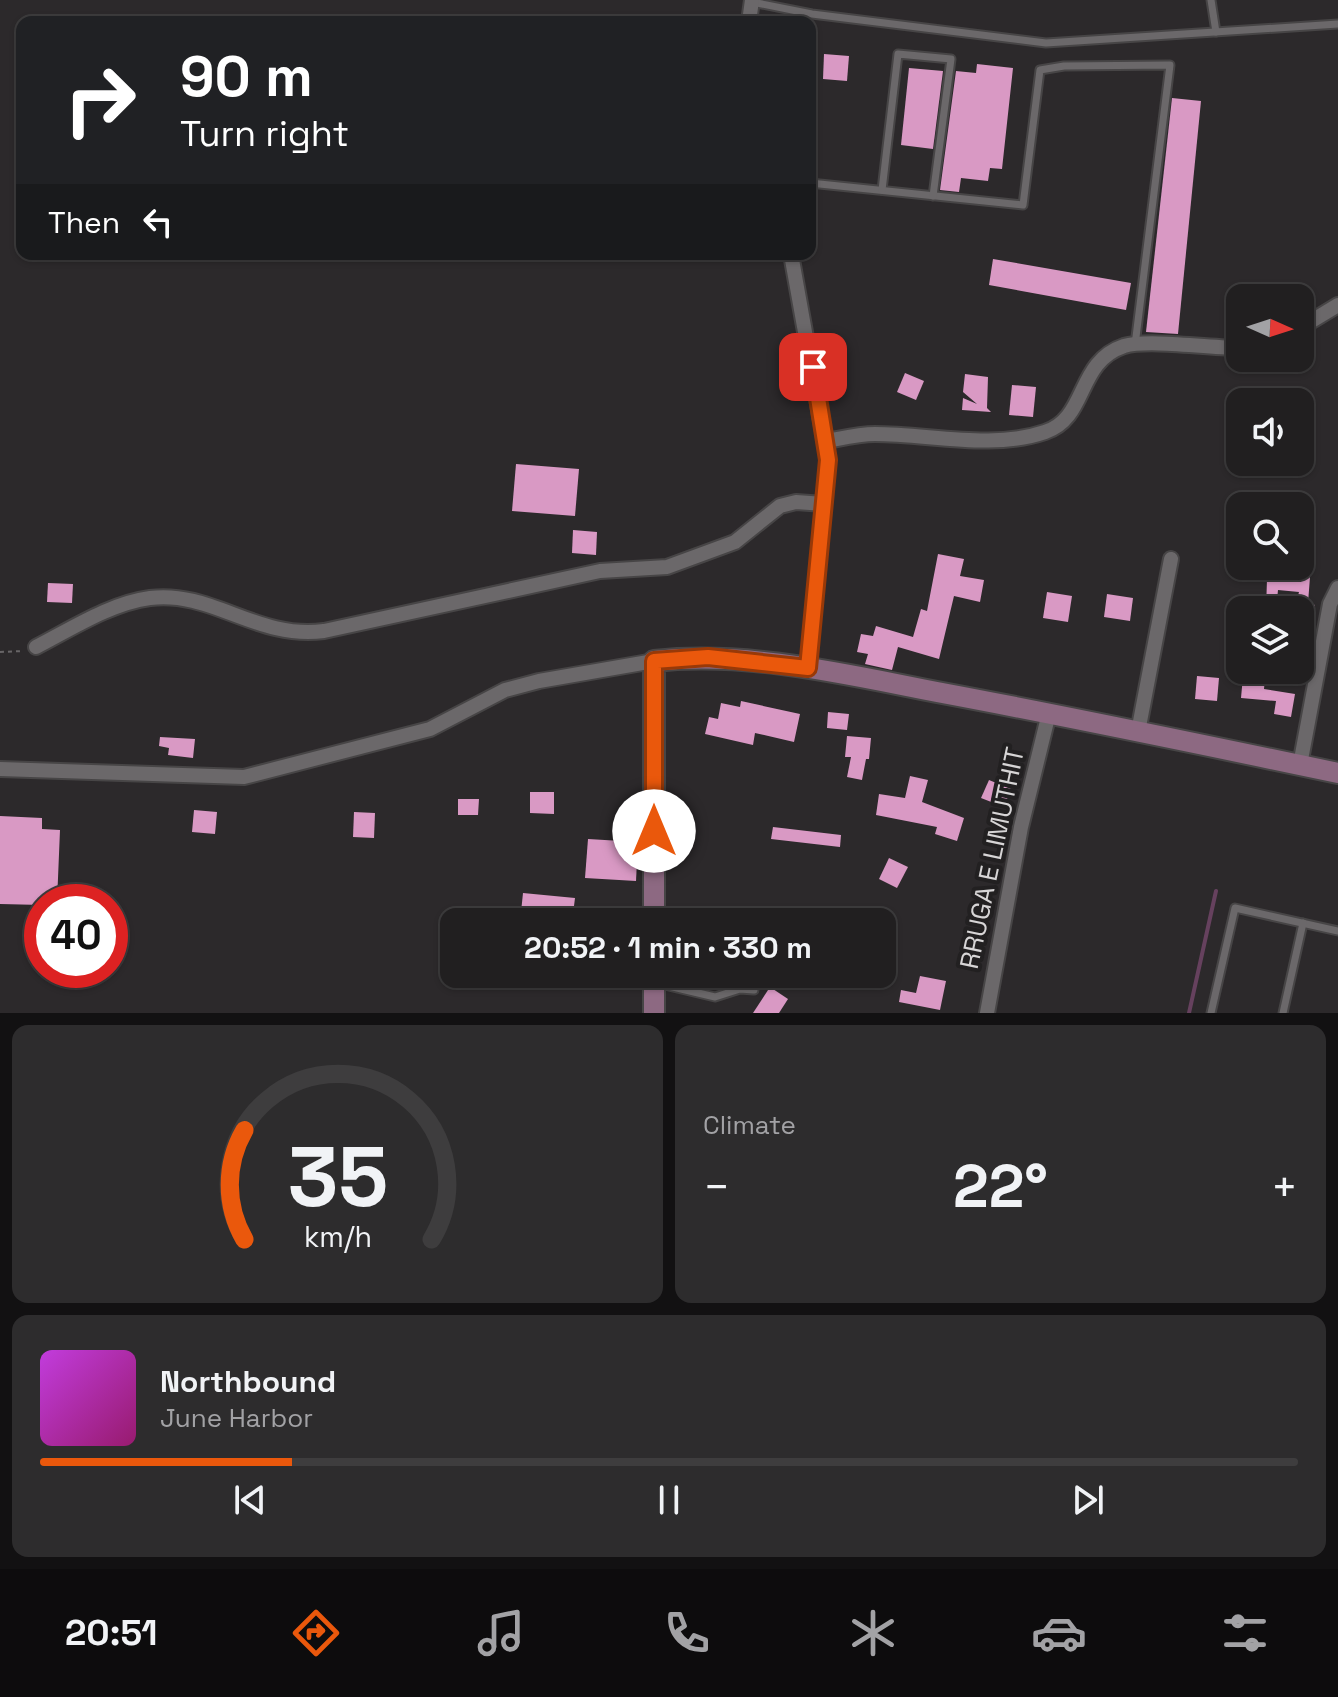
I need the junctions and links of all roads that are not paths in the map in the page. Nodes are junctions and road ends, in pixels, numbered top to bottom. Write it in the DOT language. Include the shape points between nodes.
graph roads {
  1 [pos="1211,0"];
  2 [pos="751,8"];
  3 [pos="1338,24"];
  4 [pos="1216,32"];
  5 [pos="816,184"];
  6 [pos="882,190"];
  7 [pos="933,196"];
  8 [pos="792,260"];
  9 [pos="1338,305"];
  10 [pos="1314,320"];
  11 [pos="1135,345"];
  12 [pos="1226,348"];
  13 [pos="827,441"];
  14 [pos="824,504"];
  15 [pos="1171,559"];
  16 [pos="1338,588"];
  17 [pos="36,647"];
  18 [pos="654,661"];
  19 [pos="808,668"];
  20 [pos="1049,713"];
  21 [pos="1138,732"];
  22 [pos="1300,765"];
  23 [pos="0,769"];
  24 [pos="1338,773"];
  25 [pos="654,908"];
  26 [pos="1303,923"];
  27 [pos="1338,931"];
  28 [pos="654,988"];
  29 [pos="686,988"];
  30 [pos="754,990"];
  31 [pos="654,1013"];
  32 [pos="987,1013"];
  33 [pos="1211,1013"];
  34 [pos="1283,1013"];
  1 -- 4 [label="lane"];
  2 -- 4 [label="lane" via="1046,43"];
  3 -- 4 [label="lane"];
  5 -- 6 [label="lane"];
  6 -- 7 [label="lane"];
  6 -- 7 [label="lane" via="898,54 951,59"];
  7 -- 11 [label="lane" via="1023,205 1040,70 1170,65"];
  8 -- 13 [label="street"];
  9 -- 10 [label="street"];
  11 -- 12 [label="street"];
  11 -- 13 [label="street" via="1096,362 1074,409 1047,432 991,439 874,434"];
  13 -- 14 [label="street"];
  14 -- 17 [label="street" via="780,506 735,542 667,567 600,571 324,631 287,633 192,601 150,598 108,611"];
  14 -- 19 [label="street"];
  15 -- 21 [label="street"];
  16 -- 22 [label="street" via="1330,604"];
  18 -- 19 [label="street" via="708,657"];
  18 -- 23 [label="street" via="505,690 430,729 244,777"];
  18 -- 25 [label="street"];
  19 -- 20 [label="street"];
  20 -- 21 [label="street"];
  20 -- 32 [label="street, RRUGA E LIMUTHIT" via="1021,827"];
  21 -- 22 [label="street"];
  22 -- 24 [label="street"];
  26 -- 27 [label="lane"];
  26 -- 33 [label="lane" via="1235,908"];
  26 -- 34 [label="lane"];
  28 -- 31 [label="street"];
  29 -- 30 [label="lane" via="715,997"];
}
